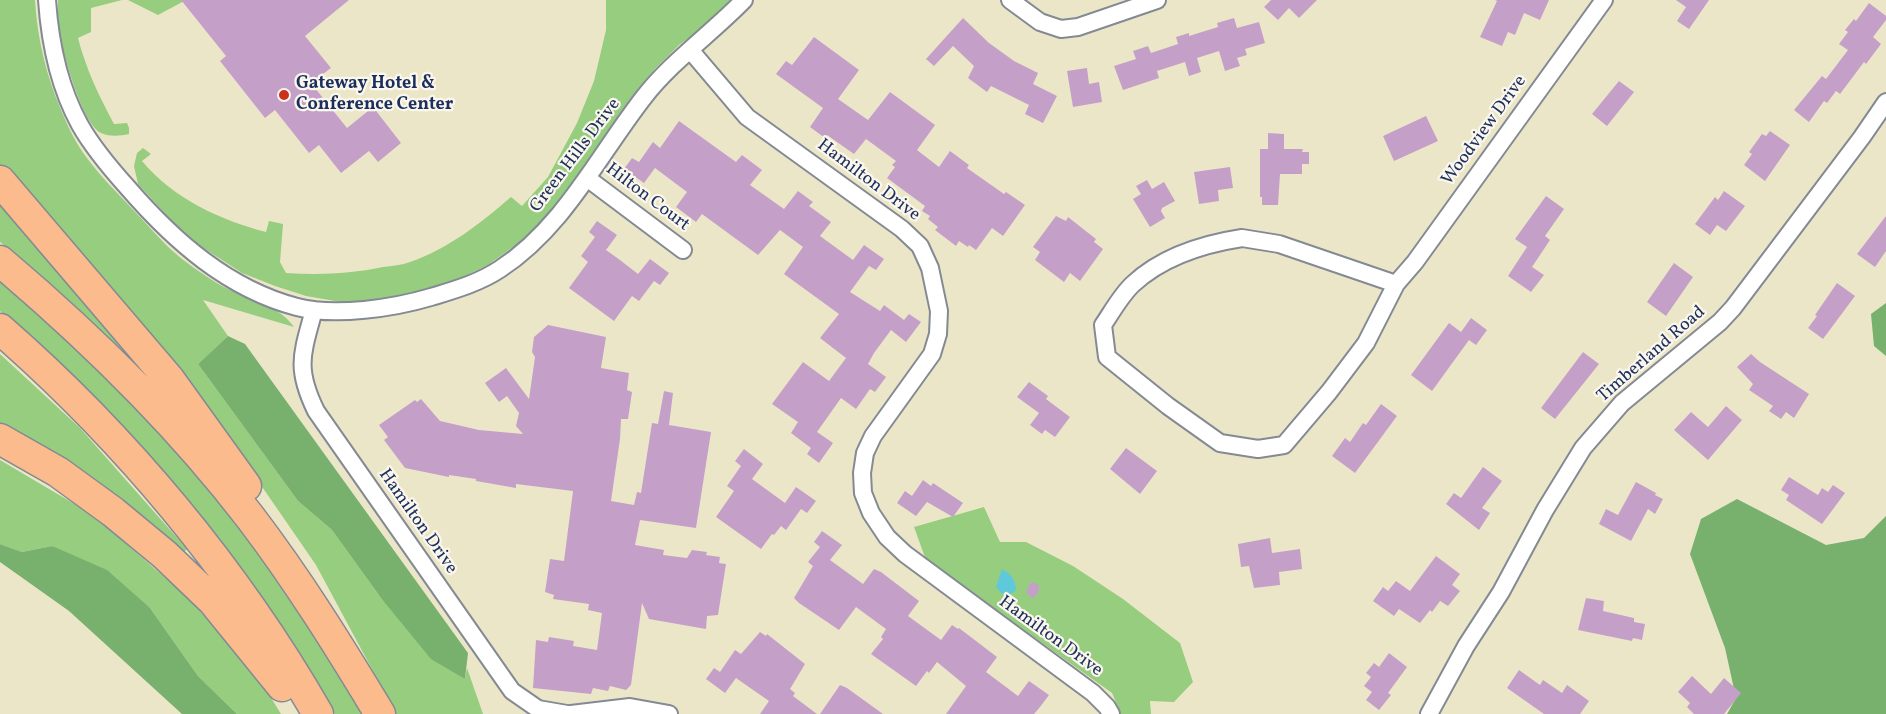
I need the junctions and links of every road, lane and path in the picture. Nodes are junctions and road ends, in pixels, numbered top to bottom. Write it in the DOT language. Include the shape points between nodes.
graph roads {
  1 [pos="47,0"];
  2 [pos="744,0"];
  3 [pos="1010,0"];
  4 [pos="1157,0"];
  5 [pos="1604,0"];
  6 [pos="691,51"];
  7 [pos="1886,102"];
  8 [pos="587,178"];
  9 [pos="0,181"];
  10 [pos="683,250"];
  11 [pos="0,261"];
  12 [pos="1396,284"];
  13 [pos="314,310"];
  14 [pos="0,329"];
  15 [pos="0,439"];
  16 [pos="338,643"];
  17 [pos="301,714"];
  18 [pos="318,714"];
  19 [pos="380,714"];
  20 [pos="569,714"];
  21 [pos="669,714"];
  22 [pos="1111,714"];
  23 [pos="1429,714"];
  1 -- 13 [label="street, Green Hills Drive" via="52,48 67,97 79,124 109,167 197,257 270,298"];
  2 -- 6 [label="street, Green Hills Drive"];
  3 -- 4 [label="street" via="1040,22 1061,29 1078,27"];
  5 -- 12 [label="street, Woodview Drive"];
  6 -- 8 [label="street, Green Hills Drive" via="644,97"];
  6 -- 22 [label="street, Hamilton Drive" via="747,117 902,229 920,246 930,268 939,311 938,334 932,354 865,453 863,493 871,513 887,537 905,554 1093,693"];
  7 -- 23 [label="street, Timberland Road" via="1733,308 1622,403 1583,448"];
  8 -- 10 [label="street, Hilton Court"];
  8 -- 13 [label="street, Green Hills Drive" via="535,240 500,269 466,286 376,309"];
  9 -- 16 [label="highway" via="169,379 204,426 311,578"];
  11 -- 16 [label="highway" via="95,346 150,402 249,516"];
  12 -- 12 [label="street, Woodview Drive" via="1279,244 1242,238 1216,242 1160,263 1131,285 1103,325 1107,357 1220,443 1258,449 1284,445 1366,343"];
  13 -- 20 [label="street, Hamilton Drive" via="301,367 316,411 512,691 538,709"];
  14 -- 18 [label="highway" via="112,439 177,512 254,612"];
  15 -- 17 [label="highway" via="58,472 165,555 213,601"];
  16 -- 19 [label="highway"];
  20 -- 21 [label="street, Hamilton Drive" via="630,707"];
}
